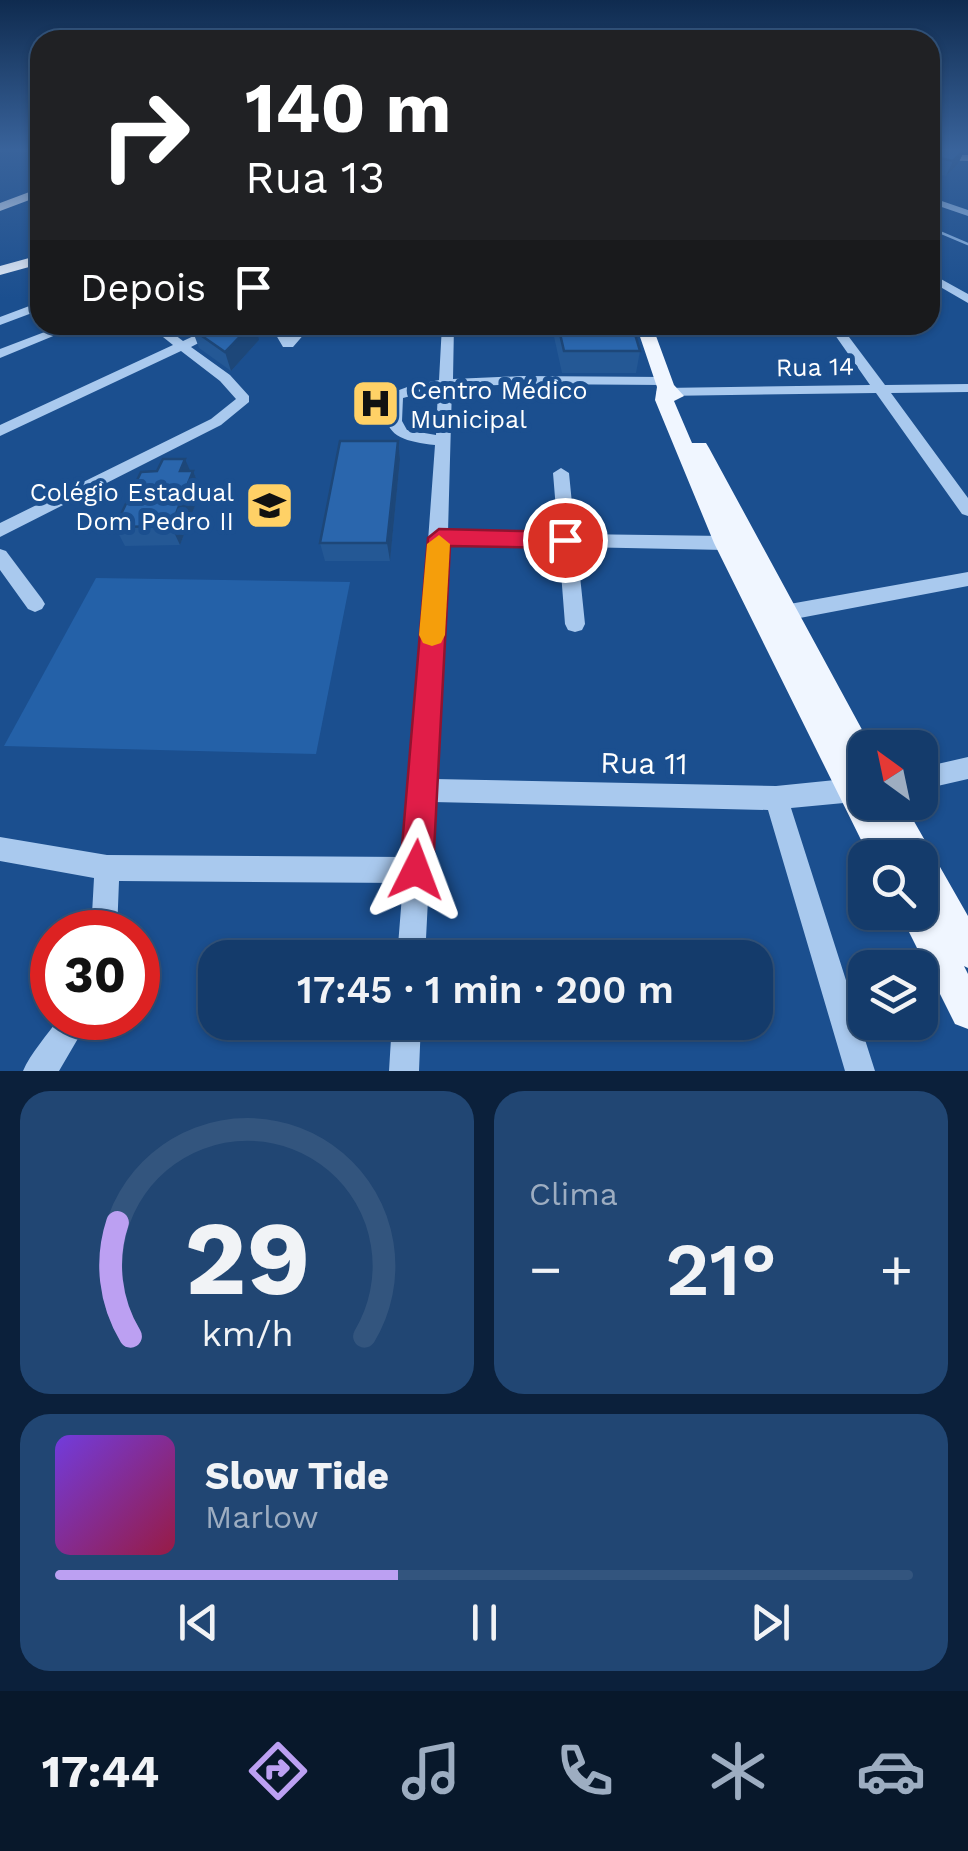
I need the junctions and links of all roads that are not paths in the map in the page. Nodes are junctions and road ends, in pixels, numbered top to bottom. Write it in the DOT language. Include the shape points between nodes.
graph roads {
  1 [pos="940,203"];
  2 [pos="968,213"];
  3 [pos="30,262"];
  4 [pos="0,271"];
  5 [pos="940,284"];
  6 [pos="940,290"];
  7 [pos="948,290"];
  8 [pos="968,299"];
  9 [pos="30,310"];
  10 [pos="0,321"];
  11 [pos="48,335"];
  12 [pos="168,335"];
  13 [pos="208,335"];
  14 [pos="447,335"];
  15 [pos="648,335"];
  16 [pos="841,335"];
  17 [pos="185,347"];
  18 [pos="0,354"];
  19 [pos="444,382"];
  20 [pos="667,388"];
  21 [pos="878,388"];
  22 [pos="968,388"];
  23 [pos="0,431"];
  24 [pos="442,441"];
  25 [pos="561,473"];
  26 [pos="968,510"];
  27 [pos="0,530"];
  28 [pos="439,538"];
  29 [pos="565,540"];
  30 [pos="725,543"];
  31 [pos="0,556"];
  32 [pos="968,579"];
  33 [pos="35,604"];
  34 [pos="784,612"];
  35 [pos="575,624"];
  36 [pos="848,731"];
  37 [pos="968,768"];
  38 [pos="848,771"];
  39 [pos="938,775"];
  40 [pos="421,790"];
  41 [pos="848,791"];
  42 [pos="776,798"];
  43 [pos="0,849"];
  44 [pos="107,868"];
  45 [pos="416,870"];
  46 [pos="938,896"];
  47 [pos="105,910"];
  48 [pos="925,930"];
  49 [pos="412,940"];
  50 [pos="968,950"];
  51 [pos="968,1011"];
  52 [pos="62,1040"];
  53 [pos="406,1040"];
  54 [pos="38,1071"];
  55 [pos="404,1071"];
  56 [pos="860,1071"];
  1 -- 2 [label="street"];
  3 -- 4 [label="main road"];
  5 -- 7 [label="street"];
  6 -- 7 [label="street"];
  7 -- 8 [label="street"];
  9 -- 10 [label="street"];
  11 -- 18 [label="street"];
  12 -- 17 [label="street"];
  13 -- 17 [label="street"];
  14 -- 19 [label="street"];
  15 -- 20 [label="main road"];
  16 -- 21 [label="street"];
  17 -- 23 [label="street"];
  17 -- 27 [label="street" via="244,398 216,422"];
  19 -- 20 [label="street, Rua 14"];
  19 -- 24 [label="street"];
  19 -- 24 [label="street, Rua 14" via="408,387 396,396 391,420 408,437"];
  20 -- 21 [label="street, Rua 14"];
  20 -- 30 [label="main road"];
  20 -- 34 [label="main road"];
  21 -- 22 [label="street, Rua 14"];
  21 -- 26 [label="street"];
  24 -- 28 [label="street"];
  25 -- 29 [label="street"];
  28 -- 29 [label="street"];
  28 -- 40 [label="street"];
  29 -- 30 [label="street"];
  29 -- 35 [label="street"];
  30 -- 38 [label="main road"];
  31 -- 33 [label="street"];
  32 -- 34 [label="street"];
  34 -- 36 [label="main road"];
  37 -- 39 [label="street"];
  40 -- 42 [label="street, Rua 11"];
  40 -- 45 [label="street"];
  41 -- 42 [label="street, Rua 11"];
  42 -- 56 [label="street"];
  43 -- 44 [label="street"];
  44 -- 45 [label="street"];
  44 -- 47 [label="street"];
  45 -- 49 [label="street"];
  46 -- 50 [label="main road"];
  48 -- 51 [label="main road"];
  52 -- 54 [label="street"];
  53 -- 55 [label="street"];
}
